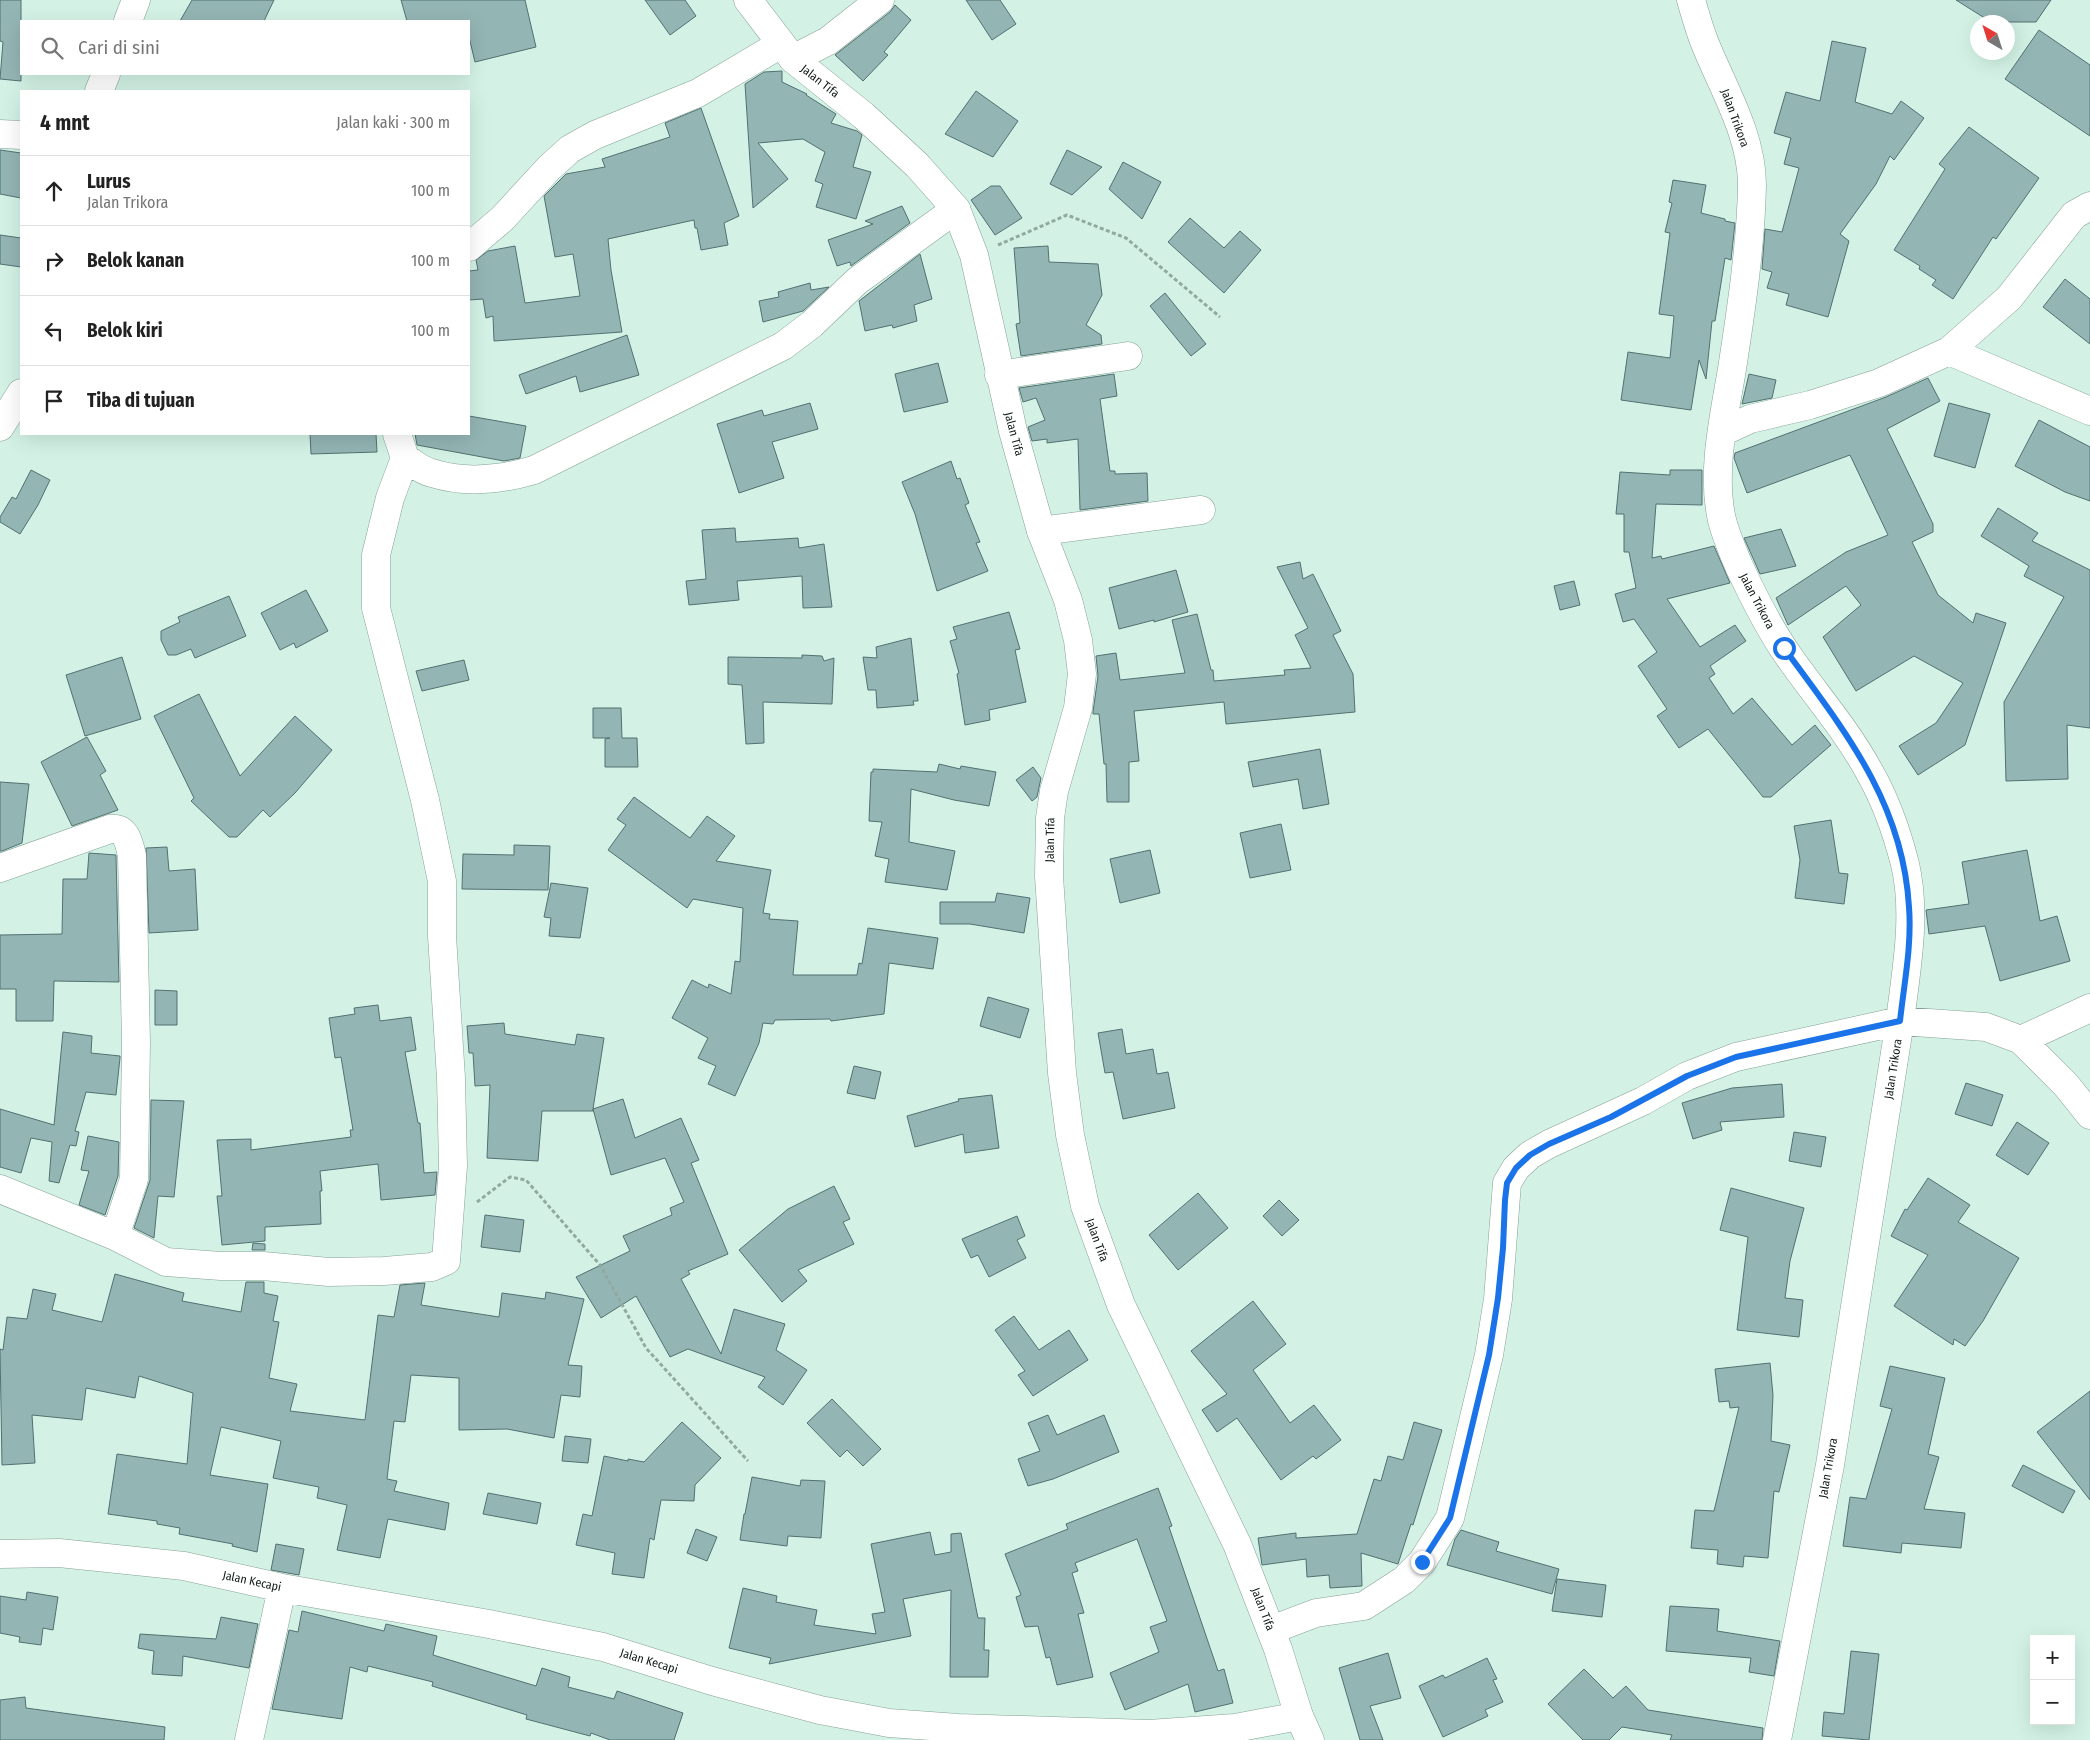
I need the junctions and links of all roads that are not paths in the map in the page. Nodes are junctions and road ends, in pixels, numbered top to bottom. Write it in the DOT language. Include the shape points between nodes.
graph roads {
  1 [pos="136,0"];
  2 [pos="748,0"];
  3 [pos="880,0"];
  4 [pos="1691,0"];
  5 [pos="128,20"];
  6 [pos="787,52"];
  7 [pos="106,75"];
  8 [pos="99,90"];
  9 [pos="0,134"];
  10 [pos="20,135"];
  11 [pos="2090,206"];
  12 [pos="956,209"];
  13 [pos="470,247"];
  14 [pos="1949,351"];
  15 [pos="1128,356"];
  16 [pos="999,376"];
  17 [pos="20,395"];
  18 [pos="2090,411"];
  19 [pos="0,427"];
  20 [pos="1722,432"];
  21 [pos="401,446"];
  22 [pos="1201,510"];
  23 [pos="1041,531"];
  24 [pos="0,868"];
  25 [pos="2090,1008"];
  26 [pos="1900,1021"];
  27 [pos="2021,1040"];
  28 [pos="2090,1116"];
  29 [pos="0,1189"];
  30 [pos="116,1236"];
  31 [pos="0,1554"];
  32 [pos="282,1588"];
  33 [pos="1271,1630"];
  34 [pos="1298,1716"];
  35 [pos="249,1740"];
  36 [pos="1310,1740"];
  37 [pos="1777,1740"];
  1 -- 5 [label="street"];
  2 -- 6 [label="street, Jalan Tifa"];
  3 -- 6 [label="street" via="828,41"];
  4 -- 20 [label="street, Jalan Trikora" via="1746,142 1752,182 1737,335"];
  6 -- 12 [label="street, Jalan Tifa" via="894,141"];
  6 -- 13 [label="street" via="595,135 570,149"];
  7 -- 8 [label="street"];
  9 -- 10 [label="street"];
  11 -- 14 [label="street" via="2074,216 2009,298"];
  12 -- 16 [label="street, Jalan Tifa" via="974,255"];
  12 -- 21 [label="street" via="857,281 812,324 783,346 534,470 508,478 466,480 430,473"];
  14 -- 18 [label="street"];
  14 -- 20 [label="street" via="1879,383 1810,405 1750,419"];
  15 -- 16 [label="street"];
  16 -- 23 [label="street, Jalan Tifa"];
  17 -- 19 [label="street"];
  20 -- 26 [label="street, Jalan Trikora" via="1718,483 1722,520 1734,554 1753,596 1784,648 1844,730 1870,773 1894,828 1905,866 1910,909"];
  21 -- 30 [label="street" via="376,555 376,608 425,800 442,881 453,1166 446,1261 432,1267 329,1272 166,1262"];
  22 -- 23 [label="street"];
  23 -- 33 [label="street, Jalan Tifa" via="1068,600 1082,674 1078,708 1054,791 1050,818 1057,1008 1070,1135 1085,1206 1121,1306 1237,1544"];
  24 -- 30 [label="street" via="110,829 122,831 130,843 136,1043 134,1180"];
  25 -- 27 [label="street"];
  26 -- 27 [label="street" via="1986,1027"];
  26 -- 33 [label="street" via="1736,1057 1687,1076 1644,1101 1549,1144 1516,1168 1507,1183 1498,1298 1489,1355 1450,1518 1422,1562 1404,1580 1364,1606 1316,1613"];
  26 -- 37 [label="street, Jalan Trikora" via="1830,1465"];
  27 -- 28 [label="street" via="2066,1085"];
  29 -- 30 [label="street"];
  31 -- 32 [label="street, Jalan Kecapi" via="59,1553 184,1566"];
  32 -- 34 [label="street, Jalan Kecapi" via="603,1647 820,1710 890,1723 1149,1734 1235,1728"];
  32 -- 35 [label="street"];
  33 -- 34 [label="street, Jalan Tifa"];
  34 -- 36 [label="street, Jalan Tifa"];
}
